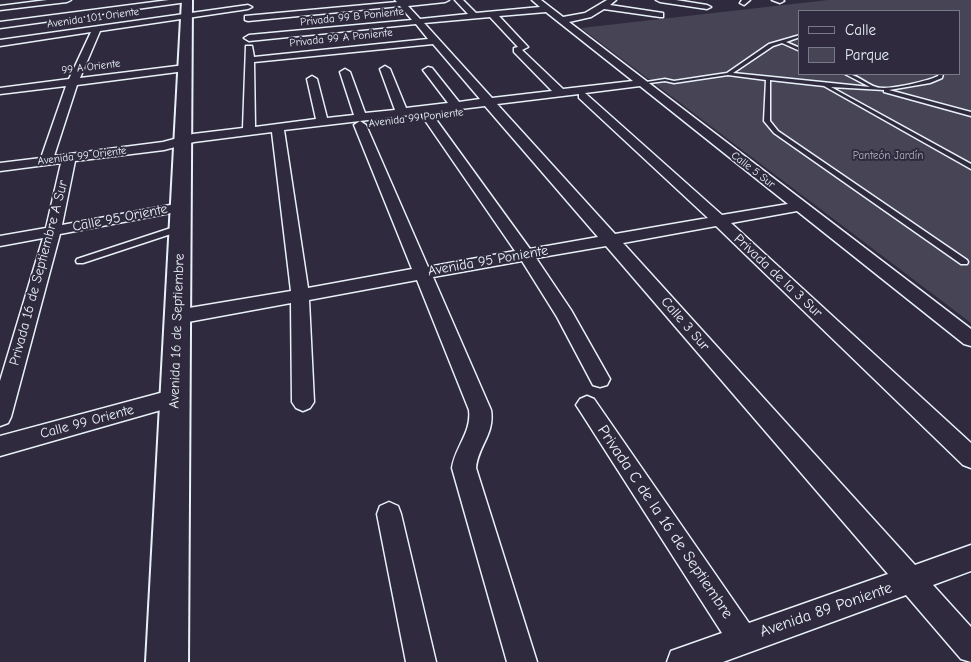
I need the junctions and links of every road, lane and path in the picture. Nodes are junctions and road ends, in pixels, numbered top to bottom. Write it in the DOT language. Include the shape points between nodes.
graph roads {
  1 [pos="67,0"];
  2 [pos="187,0"];
  3 [pos="336,0"];
  4 [pos="445,0"];
  5 [pos="459,0"];
  6 [pos="536,0"];
  7 [pos="612,0"];
  8 [pos="660,0"];
  9 [pos="401,2"];
  10 [pos="248,3"];
  11 [pos="693,4"];
  12 [pos="20,6"];
  13 [pos="707,7"];
  14 [pos="0,8"];
  15 [pos="547,9"];
  16 [pos="340,10"];
  17 [pos="600,10"];
  18 [pos="492,14"];
  19 [pos="660,15"];
  20 [pos="187,16"];
  21 [pos="474,16"];
  22 [pos="248,18"];
  23 [pos="418,21"];
  24 [pos="564,22"];
  25 [pos="4,25"];
  26 [pos="97,29"];
  27 [pos="0,36"];
  28 [pos="798,37"];
  29 [pos="249,38"];
  30 [pos="436,41"];
  31 [pos="781,41"];
  32 [pos="0,43"];
  33 [pos="798,49"];
  34 [pos="249,60"];
  35 [pos="185,68"];
  36 [pos="385,69"];
  37 [pos="428,70"];
  38 [pos="345,72"];
  39 [pos="728,74"];
  40 [pos="849,75"];
  41 [pos="941,75"];
  42 [pos="768,78"];
  43 [pos="312,79"];
  44 [pos="73,82"];
  45 [pos="674,82"];
  46 [pos="821,84"];
  47 [pos="645,85"];
  48 [pos="876,88"];
  49 [pos="0,91"];
  50 [pos="560,93"];
  51 [pos="583,96"];
  52 [pos="492,105"];
  53 [pos="456,106"];
  54 [pos="402,112"];
  55 [pos="971,114"];
  56 [pos="428,116"];
  57 [pos="360,121"];
  58 [pos="322,122"];
  59 [pos="278,131"];
  60 [pos="249,132"];
  61 [pos="176,145"];
  62 [pos="69,158"];
  63 [pos="46,161"];
  64 [pos="0,167"];
  65 [pos="971,167"];
  66 [pos="800,206"];
  67 [pos="180,217"];
  68 [pos="719,220"];
  69 [pos="52,231"];
  70 [pos="611,240"];
  71 [pos="0,241"];
  72 [pos="526,255"];
  73 [pos="80,261"];
  74 [pos="964,262"];
  75 [pos="422,273"];
  76 [pos="300,295"];
  77 [pos="177,317"];
  78 [pos="971,339"];
  79 [pos="600,379"];
  80 [pos="175,398"];
  81 [pos="303,402"];
  82 [pos="588,405"];
  83 [pos="0,418"];
  84 [pos="0,446"];
  85 [pos="971,458"];
  86 [pos="388,514"];
  87 [pos="971,558"];
  88 [pos="912,581"];
  89 [pos="743,639"];
  90 [pos="971,649"];
  91 [pos="167,662"];
  92 [pos="421,662"];
  93 [pos="522,662"];
  94 [pos="682,662"];
  1 -- 12 [label="street"];
  2 -- 20 [label="main road, Avenida 16 de Septiembre"];
  2 -- 25 [label="street"];
  3 -- 16 [label="street"];
  4 -- 9 [label="street"];
  5 -- 21 [label="street"];
  6 -- 15 [label="street, Calle 5 Sur"];
  7 -- 17 [label="street"];
  8 -- 11 [label="street"];
  9 -- 16 [label="street"];
  9 -- 23 [label="street, Calle 3 Sur"];
  10 -- 20 [label="street, Avenida 101 Oriente"];
  10 -- 22 [label="street"];
  11 -- 13 [label="street"];
  12 -- 14 [label="street"];
  12 -- 25 [label="street"];
  15 -- 18 [label="street, Privada 99 B Poniente"];
  15 -- 24 [label="street, Calle 5 Sur"];
  16 -- 22 [label="street"];
  17 -- 19 [label="street"];
  17 -- 24 [label="street" via="591,21"];
  18 -- 21 [label="street, Privada 99 B Poniente"];
  18 -- 50 [label="street"];
  20 -- 26 [label="street, Avenida 101 Oriente"];
  20 -- 35 [label="main road, Avenida 16 de Septiembre"];
  21 -- 23 [label="street, Privada 99 B Poniente"];
  22 -- 29 [label="street"];
  23 -- 29 [label="street, Privada 99 B Poniente"];
  23 -- 30 [label="street, Calle 3 Sur"];
  24 -- 47 [label="street, Calle 5 Sur"];
  25 -- 27 [label="street"];
  26 -- 32 [label="street, Avenida 101 Oriente" via="36,41"];
  26 -- 44 [label="street"];
  28 -- 31 [label="lane"];
  29 -- 34 [label="street"];
  30 -- 34 [label="street, Privada 99 A Poniente"];
  30 -- 52 [label="street, Calle 3 Sur"];
  31 -- 33 [label="lane"];
  31 -- 39 [label="lane"];
  34 -- 60 [label="street"];
  35 -- 44 [label="street, 99 A Oriente"];
  35 -- 61 [label="main road, Avenida 16 de Septiembre"];
  36 -- 54 [label="street"];
  37 -- 53 [label="street"];
  38 -- 57 [label="street"];
  39 -- 42 [label="lane"];
  39 -- 45 [label="lane"];
  40 -- 48 [label="lane"];
  41 -- 48 [label="lane" via="930,82"];
  42 -- 46 [label="lane"];
  42 -- 74 [label="lane" via="767,121 776,132"];
  43 -- 58 [label="street"];
  44 -- 49 [label="street, 99 A Oriente"];
  44 -- 63 [label="street"];
  45 -- 47 [label="lane" via="665,80"];
  45 -- 47 [label="lane" via="671,85"];
  46 -- 48 [label="lane"];
  46 -- 65 [label="lane"];
  47 -- 50 [label="street, Avenida 99 Poniente"];
  47 -- 51 [label="street, Avenida 99 Poniente"];
  47 -- 66 [label="street, Calle 5 Sur"];
  48 -- 55 [label="lane"];
  50 -- 52 [label="street, Avenida 99 Poniente"];
  51 -- 52 [label="street, Avenida 99 Poniente"];
  51 -- 68 [label="street, Privada de la 3 Sur"];
  52 -- 53 [label="street, Avenida 99 Poniente"];
  52 -- 56 [label="street, Avenida 99 Poniente"];
  52 -- 70 [label="street, Calle 3 Sur"];
  53 -- 54 [label="street, Avenida 99 Poniente"];
  54 -- 57 [label="street, Avenida 99 Poniente"];
  56 -- 57 [label="street, Avenida 99 Poniente"];
  56 -- 72 [label="street"];
  57 -- 58 [label="street, Avenida 99 Poniente"];
  57 -- 59 [label="street, Avenida 99 Poniente"];
  57 -- 75 [label="street"];
  58 -- 59 [label="street, Avenida 99 Poniente"];
  59 -- 60 [label="street, Avenida 99 Poniente"];
  59 -- 61 [label="street, Avenida 99 Poniente"];
  59 -- 76 [label="street"];
  60 -- 61 [label="street, Avenida 99 Poniente"];
  61 -- 62 [label="street, Avenida 99 Oriente"];
  61 -- 67 [label="main road, Avenida 16 de Septiembre"];
  62 -- 63 [label="street, Avenida 99 Oriente"];
  62 -- 69 [label="street, Privada 16 de Septiembre A Sur"];
  63 -- 64 [label="street, Avenida 99 Oriente"];
  66 -- 68 [label="street, Avenida 95 Poniente"];
  66 -- 78 [label="street, Calle 5 Sur"];
  67 -- 69 [label="street, Calle 95 Oriente"];
  67 -- 73 [label="lane"];
  67 -- 77 [label="main road, Avenida 16 de Septiembre"];
  68 -- 70 [label="street, Avenida 95 Poniente"];
  68 -- 85 [label="street, Privada de la 3 Sur"];
  69 -- 71 [label="street, Calle 95 Oriente"];
  69 -- 83 [label="street, Privada 16 de Septiembre A Sur"];
  70 -- 72 [label="street, Avenida 95 Poniente"];
  70 -- 88 [label="street, Calle 3 Sur"];
  72 -- 75 [label="street, Avenida 95 Poniente"];
  72 -- 79 [label="street" via="565,315"];
  75 -- 76 [label="street, Avenida 95 Poniente"];
  75 -- 93 [label="street" via="480,410 481,429 464,457 464,468"];
  76 -- 77 [label="street, Avenida 95 Poniente"];
  76 -- 81 [label="street"];
  77 -- 80 [label="main road, Avenida 16 de Septiembre"];
  80 -- 84 [label="street, Calle 99 Oriente"];
  80 -- 91 [label="main road, Avenida 16 de Septiembre"];
  82 -- 89 [label="street, Privada C de la 16 de Septiembre"];
  86 -- 92 [label="street"];
  87 -- 88 [label="street, Avenida 89 Poniente"];
  88 -- 89 [label="street, Avenida 89 Poniente"];
  88 -- 90 [label="street, Calle 3 Sur"];
  89 -- 94 [label="street, Avenida 89 Poniente"];
}
